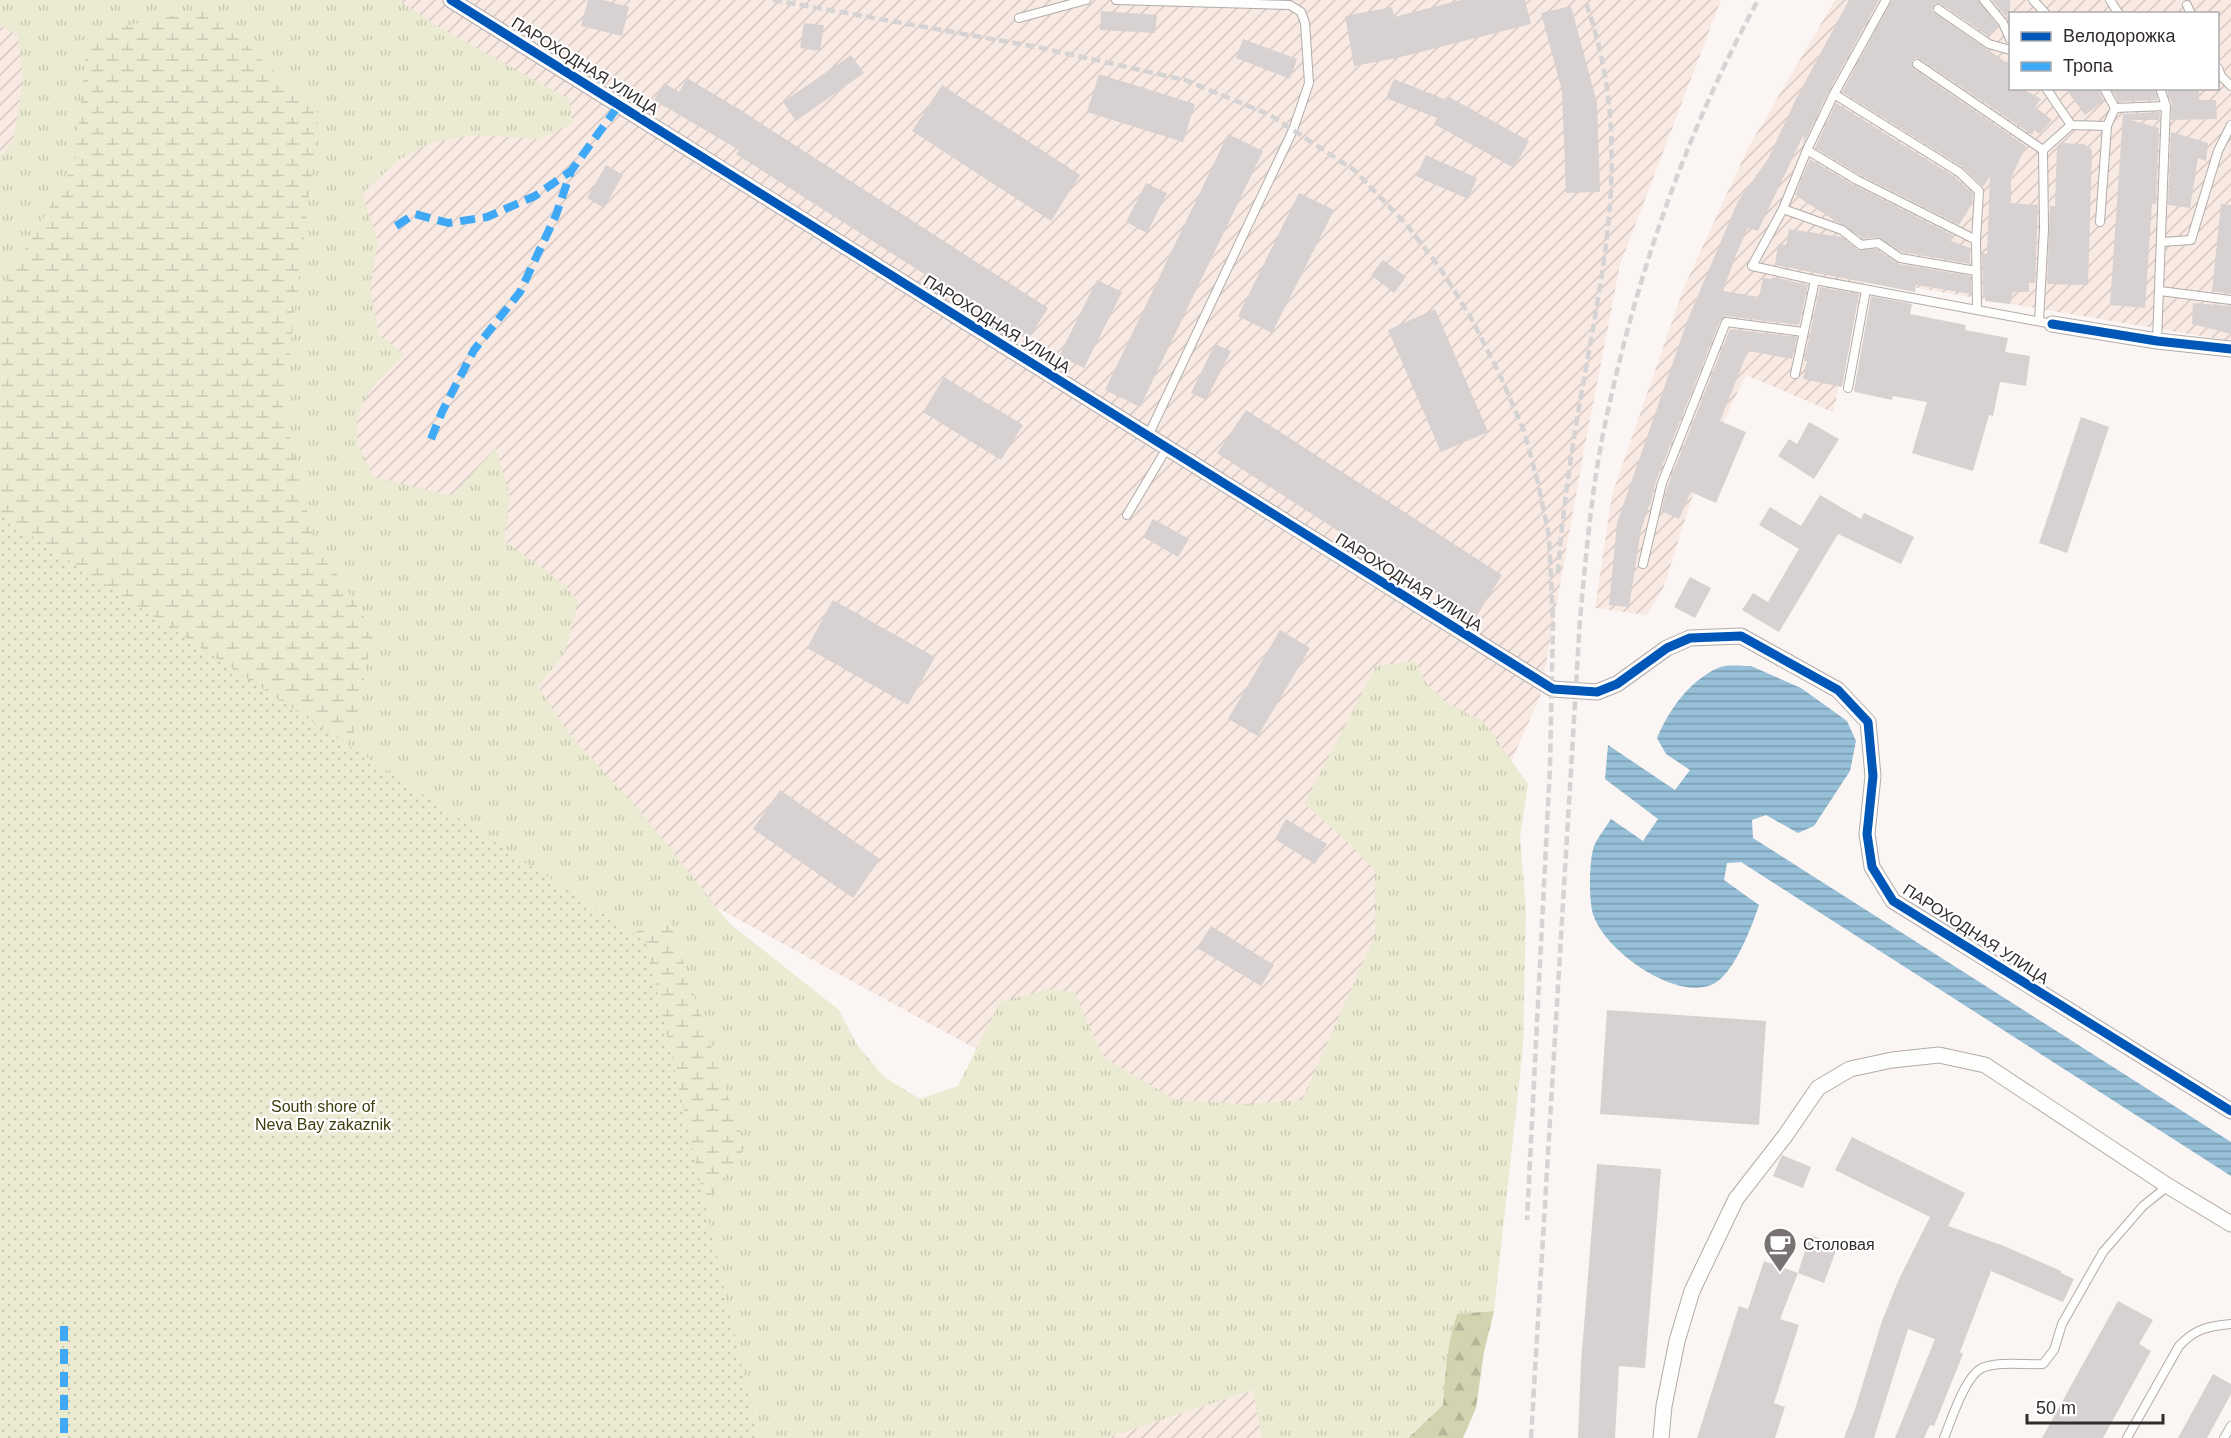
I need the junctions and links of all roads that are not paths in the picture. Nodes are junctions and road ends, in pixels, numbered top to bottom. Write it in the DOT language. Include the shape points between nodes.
graph roads {
  1 [pos="451,0"];
  2 [pos="1086,0"];
  3 [pos="1116,0"];
  4 [pos="1886,0"];
  5 [pos="1984,0"];
  6 [pos="2033,0"];
  7 [pos="2187,5"];
  8 [pos="1938,9"];
  9 [pos="2044,12"];
  10 [pos="2191,12"];
  11 [pos="1019,18"];
  12 [pos="2009,37"];
  13 [pos="2009,50"];
  14 [pos="1917,64"];
  15 [pos="2219,72"];
  16 [pos="2231,86"];
  17 [pos="2047,90"];
  18 [pos="2105,90"];
  19 [pos="2161,90"];
  20 [pos="1834,94"];
  21 [pos="2166,106"];
  22 [pos="2115,108"];
  23 [pos="2231,124"];
  24 [pos="2071,125"];
  25 [pos="2107,126"];
  26 [pos="1807,150"];
  27 [pos="2043,150"];
  28 [pos="1783,209"];
  29 [pos="2100,222"];
  30 [pos="1976,240"];
  31 [pos="2162,242"];
  32 [pos="1976,271"];
  33 [pos="1815,280"];
  34 [pos="1866,290"];
  35 [pos="2160,291"];
  36 [pos="2231,300"];
  37 [pos="1977,309"];
  38 [pos="2045,323"];
  39 [pos="1803,332"];
  40 [pos="2157,342"];
  41 [pos="2231,349"];
  42 [pos="1795,374"];
  43 [pos="1848,388"];
  44 [pos="1148,436"];
  45 [pos="1167,448"];
  46 [pos="1127,515"];
  47 [pos="1643,564"];
  48 [pos="2231,1111"];
  49 [pos="2168,1186"];
  50 [pos="2231,1224"];
  51 [pos="2231,1324"];
  52 [pos="2231,1426"];
  53 [pos="1661,1438"];
  54 [pos="1944,1438"];
  55 [pos="2127,1438"];
  56 [pos="2224,1438"];
  1 -- 44 [label="street, ПАРОХОДНАЯ УЛИЦА"];
  2 -- 11 [label="lane"];
  3 -- 44 [label="lane" via="1290,5 1301,12 1305,23 1309,83 1293,130"];
  4 -- 20 [label="lane"];
  5 -- 12 [label="lane"];
  6 -- 9 [label="lane"];
  7 -- 10 [label="lane"];
  8 -- 13 [label="lane" via="1989,44"];
  14 -- 27 [label="lane"];
  15 -- 16 [label="lane"];
  17 -- 24 [label="lane"];
  18 -- 22 [label="lane"];
  19 -- 21 [label="lane"];
  20 -- 26 [label="lane"];
  20 -- 30 [label="lane" via="1959,172 1979,191"];
  21 -- 22 [label="lane"];
  21 -- 31 [label="lane"];
  22 -- 25 [label="lane"];
  23 -- 31 [label="lane" via="2218,152 2191,240"];
  24 -- 25 [label="lane"];
  24 -- 27 [label="lane"];
  25 -- 29 [label="lane"];
  26 -- 28 [label="lane"];
  26 -- 30 [label="lane"];
  27 -- 38 [label="lane"];
  28 -- 32 [label="lane" via="1842,230 1861,244 1878,243 1900,258"];
  28 -- 33 [label="lane" via="1752,266"];
  30 -- 32 [label="lane"];
  31 -- 35 [label="lane"];
  32 -- 37 [label="lane"];
  33 -- 34 [label="lane"];
  33 -- 39 [label="lane"];
  34 -- 37 [label="lane"];
  34 -- 43 [label="lane"];
  35 -- 36 [label="lane"];
  35 -- 40 [label="lane"];
  37 -- 38 [label="lane"];
  38 -- 40 [label="street"];
  39 -- 42 [label="lane"];
  39 -- 47 [label="lane" via="1726,321 1662,483"];
  40 -- 41 [label="street"];
  44 -- 45 [label="street, ПАРОХОДНАЯ УЛИЦА"];
  45 -- 46 [label="lane"];
  45 -- 48 [label="street, ПАРОХОДНАЯ УЛИЦА" via="1552,689 1597,692 1617,684 1667,648 1690,638 1741,636 1838,690 1868,722 1873,776 1867,834 1872,867 1893,901"];
  49 -- 50 [label="street"];
  49 -- 53 [label="street" via="1985,1065 1939,1055 1850,1069 1818,1088 1736,1199 1692,1291 1677,1341"];
  49 -- 54 [label="lane" via="2143,1206 2103,1252 2062,1324 2054,1350 2043,1364 1980,1369 1967,1385"];
  51 -- 55 [label="lane" via="2211,1326 2189,1335"];
  52 -- 56 [label="lane"];
}
